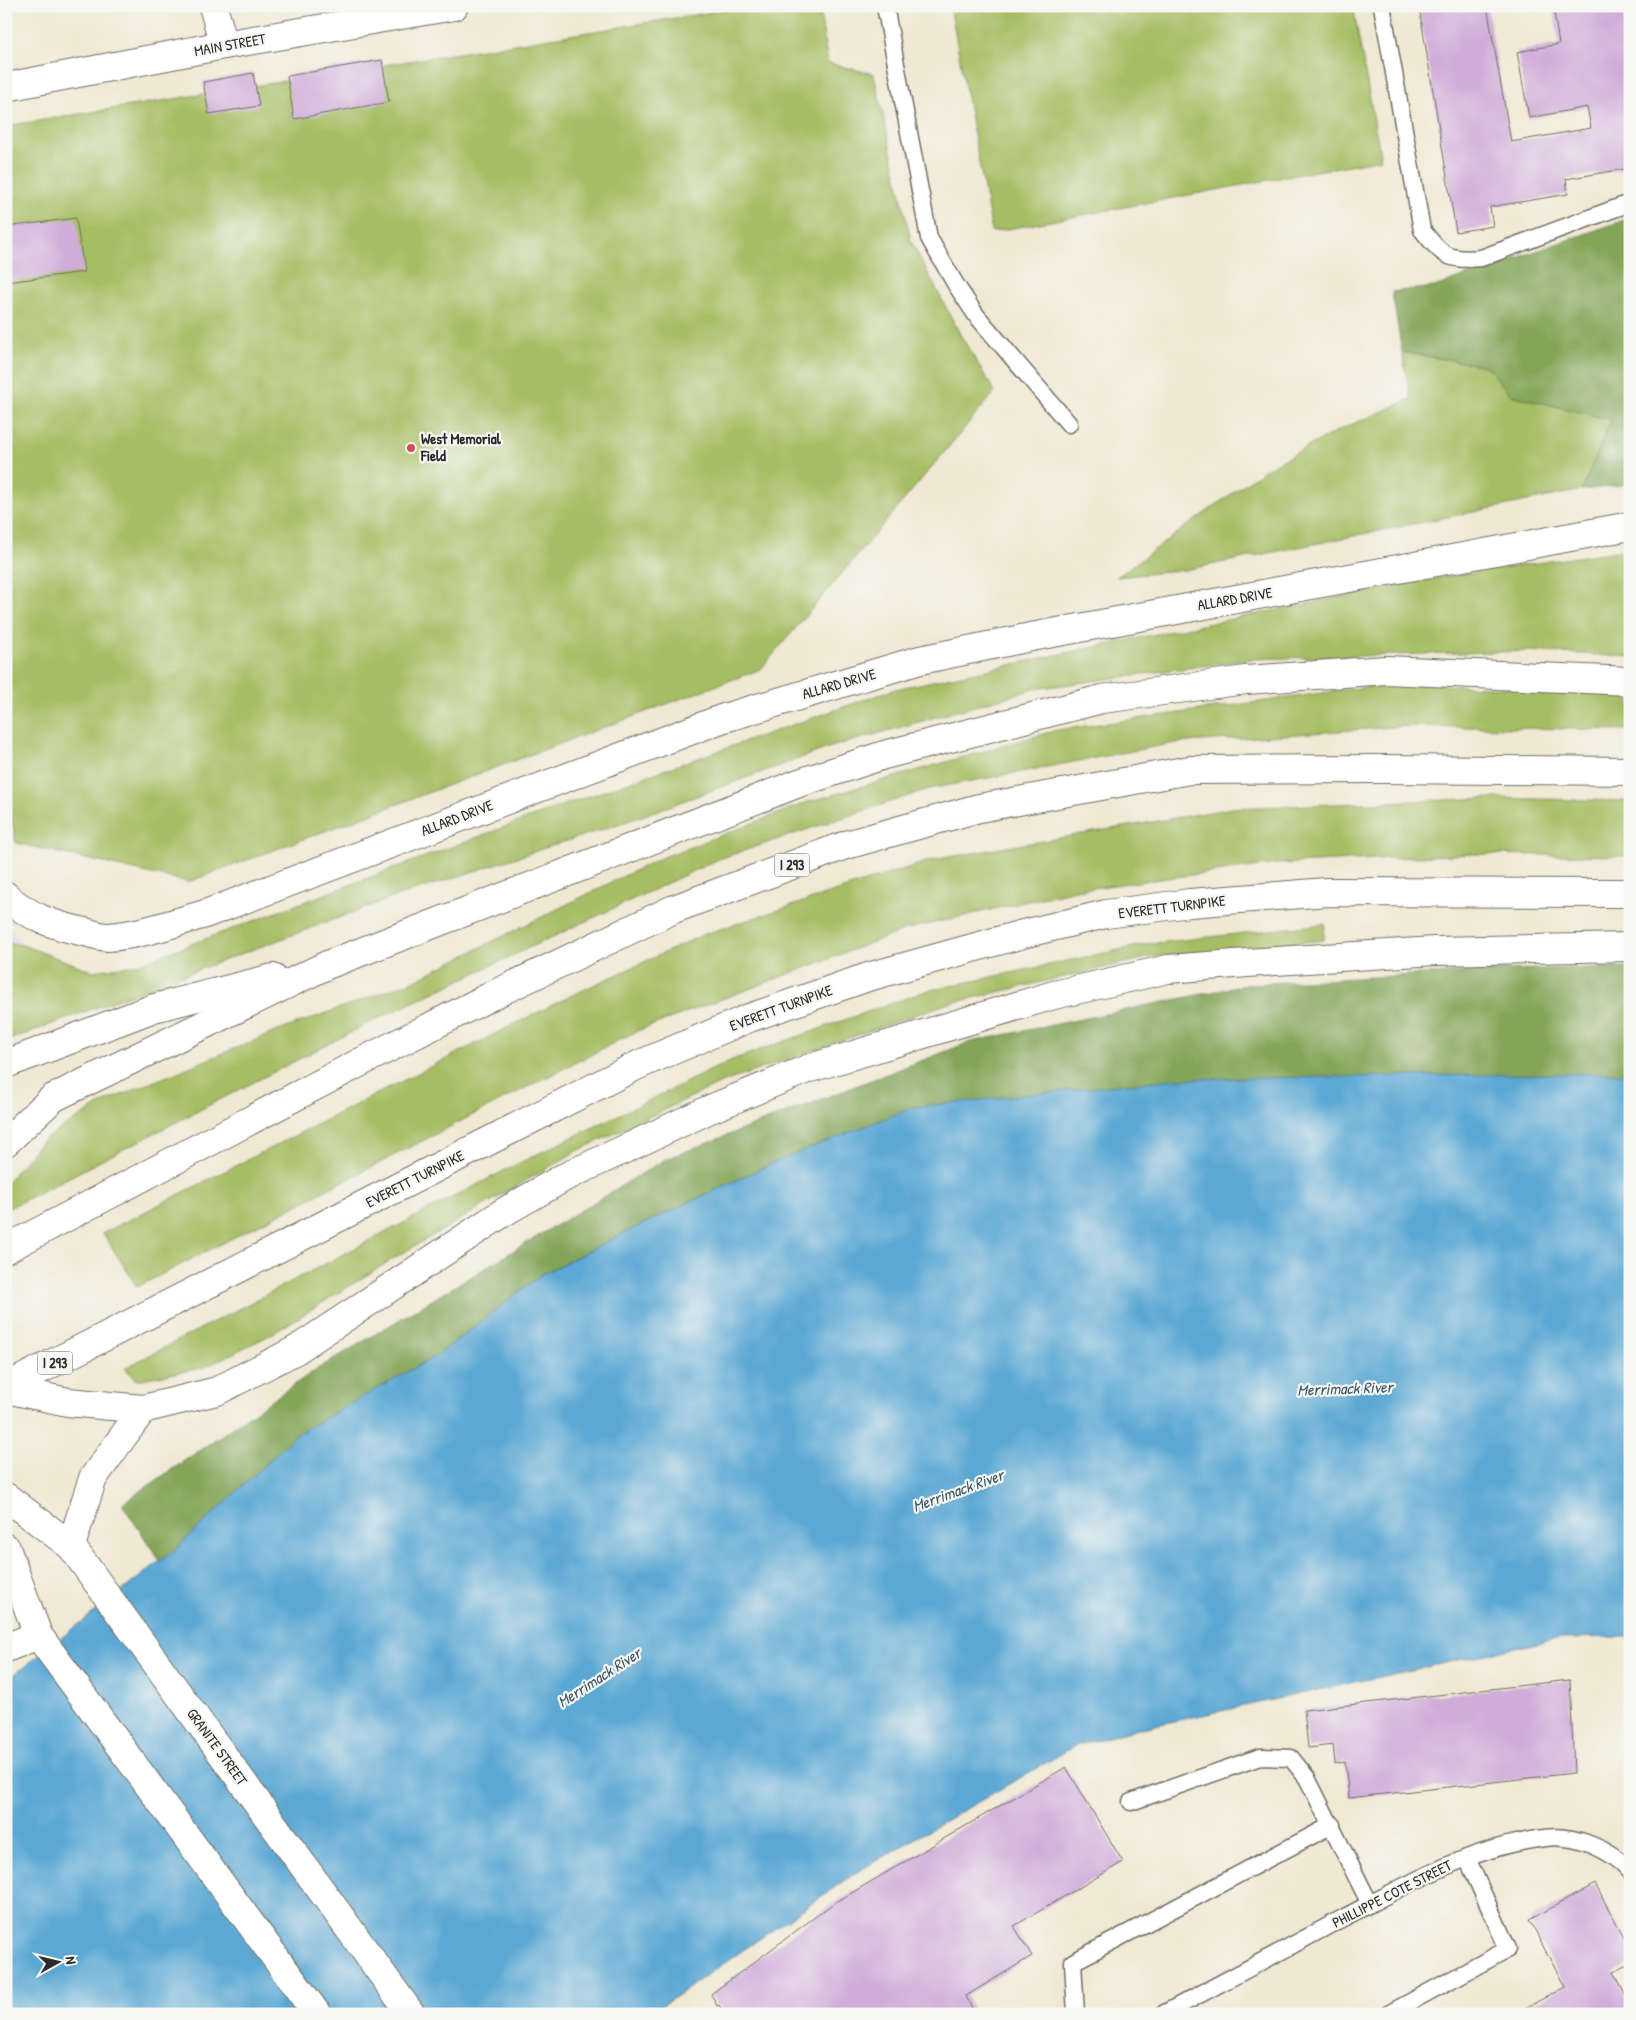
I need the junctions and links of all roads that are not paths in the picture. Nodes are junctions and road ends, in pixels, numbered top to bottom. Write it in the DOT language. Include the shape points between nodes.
graph roads {
  1 [pos="213,6"];
  2 [pos="454,6"];
  3 [pos="885,6"];
  4 [pos="1382,6"];
  5 [pos="224,46"];
  6 [pos="6,87"];
  7 [pos="1630,203"];
  8 [pos="1069,424"];
  9 [pos="1630,526"];
  10 [pos="1630,681"];
  11 [pos="1630,772"];
  12 [pos="1630,893"];
  13 [pos="6,896"];
  14 [pos="1630,947"];
  15 [pos="328,965"];
  16 [pos="6,1064"];
  17 [pos="6,1142"];
  18 [pos="18,1243"];
  19 [pos="6,1388"];
  20 [pos="143,1409"];
  21 [pos="6,1497"];
  22 [pos="71,1546"];
  23 [pos="6,1548"];
  24 [pos="38,1635"];
  25 [pos="6,1648"];
  26 [pos="1131,1802"];
  27 [pos="1332,1825"];
  28 [pos="1467,1858"];
  29 [pos="1630,1871"];
  30 [pos="1370,1904"];
  31 [pos="317,2014"];
  32 [pos="411,2014"];
  33 [pos="1076,2014"];
  34 [pos="1164,2014"];
  35 [pos="1388,2014"];
  1 -- 5 [label="main road"];
  2 -- 5 [label="main road, MAIN STREET"];
  3 -- 8 [label="lane" via="929,238 976,315"];
  4 -- 7 [label="lane" via="1422,230 1439,252 1460,260 1481,258"];
  5 -- 6 [label="main road, MAIN STREET"];
  9 -- 13 [label="main road, ALLARD DRIVE" via="920,660 724,718 205,914 147,931 106,937 76,930 44,922"];
  10 -- 15 [label="main road" via="1386,670 1246,680 1102,700 884,755 800,783"];
  11 -- 18 [label="main road, I 293" via="1381,768 1190,770 979,808 846,845 674,908 493,995"];
  12 -- 19 [label="main road, EVERETT TURNPIKE / I 293" via="1327,892 1190,903 1106,914 868,977 749,1018 638,1065"];
  14 -- 20 [label="main road" via="1435,950 1168,969 1054,994 808,1068 708,1110 563,1178 504,1212 296,1350 217,1391"];
  15 -- 16 [label="main road" via="154,1008"];
  15 -- 17 [label="main road" via="54,1098"];
  19 -- 20 [label="main road" via="68,1402"];
  20 -- 22 [label="main road" via="92,1478"];
  21 -- 22 [label="main road, GRANITE STREET"];
  22 -- 32 [label="main road, GRANITE STREET"];
  23 -- 24 [label="main road"];
  24 -- 25 [label="main road"];
  24 -- 31 [label="main road"];
  26 -- 27 [label="lane" via="1260,1757 1291,1758 1307,1778"];
  27 -- 30 [label="lane"];
  27 -- 33 [label="lane" via="1073,1962"];
  28 -- 29 [label="lane, PHILLIPPE COTE STREET" via="1546,1837 1572,1839 1598,1847"];
  28 -- 30 [label="lane, PHILLIPPE COTE STREET"];
  28 -- 35 [label="lane" via="1508,1949"];
  30 -- 34 [label="lane, PHILLIPPE COTE STREET"];
}
